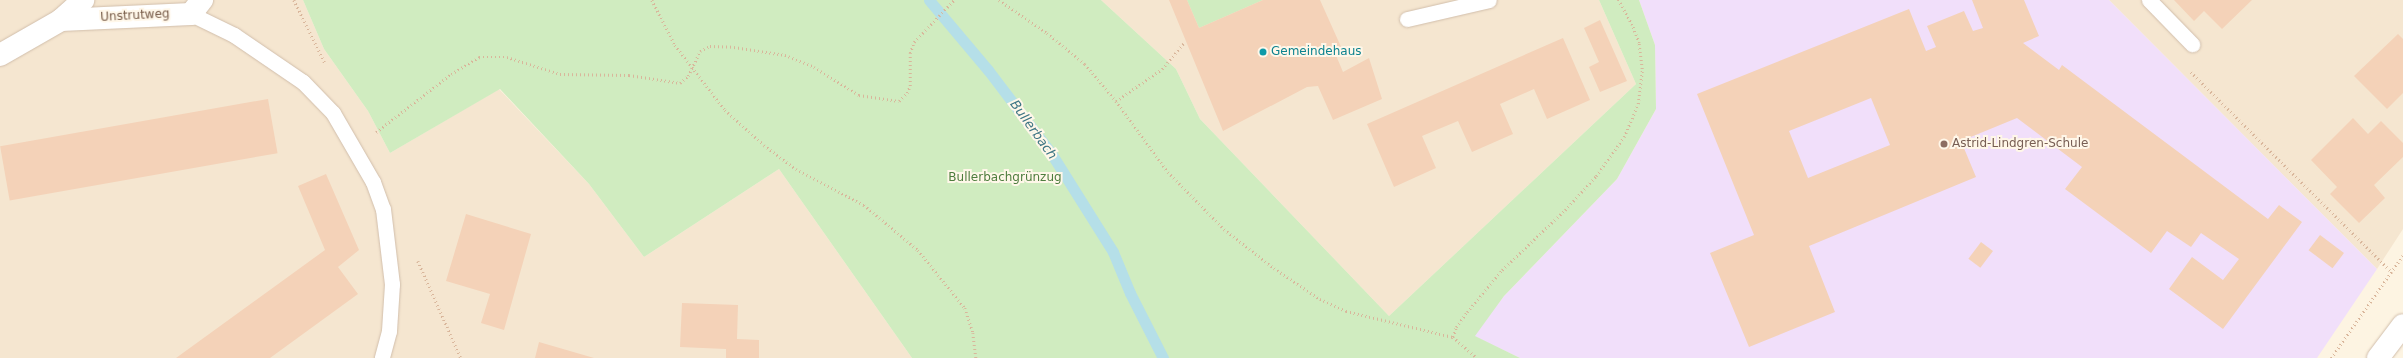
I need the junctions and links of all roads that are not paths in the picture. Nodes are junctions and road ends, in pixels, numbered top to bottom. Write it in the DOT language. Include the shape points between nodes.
graph roads {
  1 [pos="83,0"];
  2 [pos="1489,0"];
  3 [pos="2149,0"];
  4 [pos="196,7"];
  5 [pos="1407,19"];
  6 [pos="61,20"];
  7 [pos="2192,44"];
  8 [pos="0,55"];
  9 [pos="2403,325"];
  10 [pos="382,358"];
  11 [pos="2378,358"];
  1 -- 6 [label="street, Unstrutweg"];
  2 -- 5 [label="lane"];
  3 -- 7 [label="lane"];
  4 -- 6 [label="street, Unstrutweg"];
  4 -- 10 [label="lane" via="303,82 333,113 373,182 383,209 392,284 389,331"];
  6 -- 8 [label="street, Unstrutweg"];
  9 -- 11 [label="street"];
}
